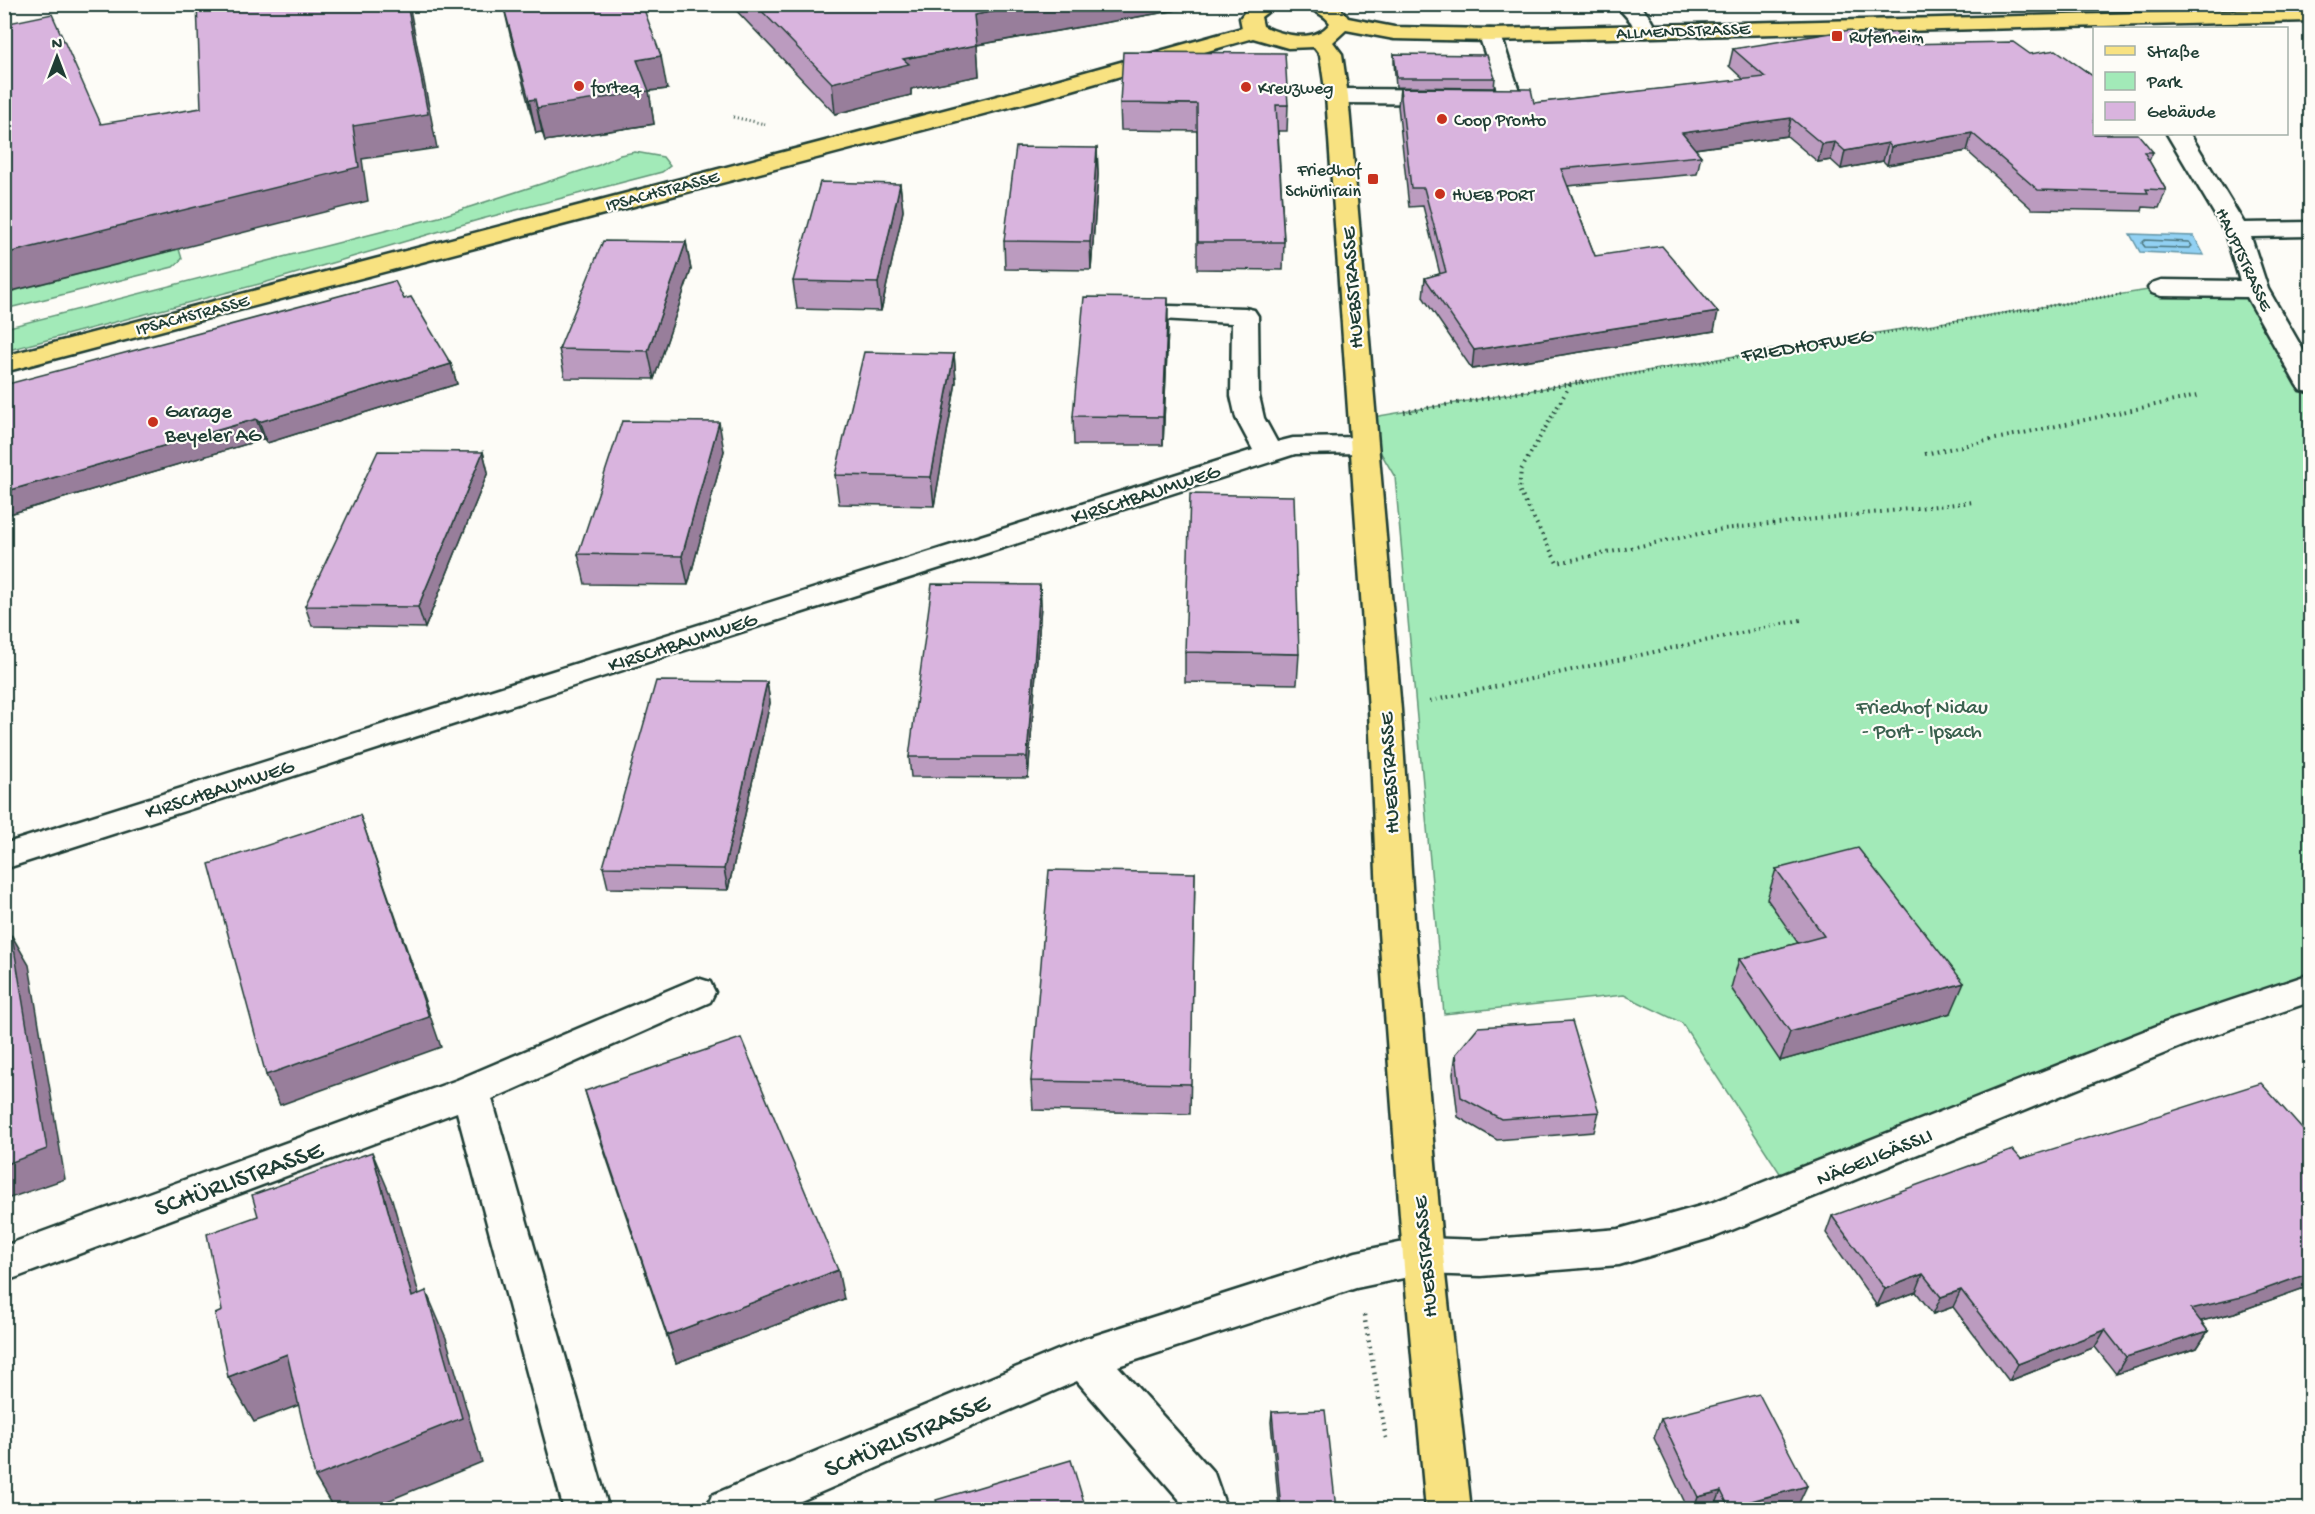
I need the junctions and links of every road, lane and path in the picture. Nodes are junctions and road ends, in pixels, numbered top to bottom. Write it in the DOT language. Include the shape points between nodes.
graph roads {
  1 [pos="1268,4"];
  2 [pos="1624,4"];
  3 [pos="1328,10"];
  4 [pos="2275,10"];
  5 [pos="2310,15"];
  6 [pos="2119,24"];
  7 [pos="1255,31"];
  8 [pos="1646,31"];
  9 [pos="1490,35"];
  10 [pos="1319,40"];
  11 [pos="1337,96"];
  12 [pos="2180,135"];
  13 [pos="2310,229"];
  14 [pos="2236,230"];
  15 [pos="2161,288"];
  16 [pos="2255,289"];
  17 [pos="1169,314"];
  18 [pos="4,364"];
  19 [pos="2307,370"];
  20 [pos="1570,384"];
  21 [pos="2197,396"];
  22 [pos="1362,432"];
  23 [pos="1269,454"];
  24 [pos="1925,454"];
  25 [pos="1974,502"];
  26 [pos="1805,619"];
  27 [pos="1385,710"];
  28 [pos="4,857"];
  29 [pos="2310,988"];
  30 [pos="697,993"];
  31 [pos="471,1091"];
  32 [pos="1423,1256"];
  33 [pos="4,1264"];
  34 [pos="1356,1270"];
  35 [pos="1084,1358"];
  36 [pos="1387,1441"];
  37 [pos="587,1509"];
  38 [pos="728,1509"];
  39 [pos="1205,1509"];
  40 [pos="1449,1509"];
  1 -- 7 [label="main road" via="1249,19"];
  2 -- 8 [label="street" via="1641,19"];
  3 -- 9 [label="main road, ALLMENDSTRASSE" via="1394,33"];
  3 -- 10 [label="main road" via="1338,30"];
  4 -- 5 [label="main road, ALLMENDSTRASSE"];
  4 -- 6 [label="main road, ALLMENDSTRASSE"];
  6 -- 8 [label="main road, ALLMENDSTRASSE"];
  7 -- 10 [label="main road" via="1264,37 1291,42"];
  7 -- 18 [label="main road, IPSACHSTRASSE" via="1036,93"];
  8 -- 9 [label="main road, ALLMENDSTRASSE"];
  9 -- 11 [label="street" via="1510,97"];
  10 -- 11 [label="main road, HUEBSTRASSE" via="1331,54"];
  11 -- 22 [label="main road, HUEBSTRASSE"];
  12 -- 14 [label="street, HAUPTSTRASSE"];
  13 -- 14 [label="street"];
  14 -- 16 [label="street, HAUPTSTRASSE"];
  15 -- 16 [label="street"];
  15 -- 20 [label="path, FRIEDHOFWEG"];
  16 -- 19 [label="street, HAUPTSTRASSE"];
  17 -- 23 [label="street" via="1245,316 1245,396 1250,418"];
  20 -- 22 [label="path, FRIEDHOFWEG"];
  20 -- 25 [label="path" via="1521,470 1518,490 1557,564 1723,529"];
  21 -- 24 [label="path"];
  22 -- 23 [label="street, KIRSCHBAUMWEG"];
  22 -- 27 [label="main road, HUEBSTRASSE"];
  23 -- 28 [label="street, KIRSCHBAUMWEG"];
  26 -- 27 [label="path"];
  27 -- 32 [label="main road, HUEBSTRASSE" via="1396,919"];
  29 -- 32 [label="street, NÄGELIGÄSSLI" via="2177,1033 1717,1219 1619,1247 1481,1258"];
  30 -- 31 [label="street, SCHÜRLISTRASSE"];
  31 -- 33 [label="street, SCHÜRLISTRASSE"];
  31 -- 37 [label="street"];
  32 -- 34 [label="street, SCHÜRLISTRASSE"];
  32 -- 40 [label="main road, HUEBSTRASSE"];
  34 -- 35 [label="street, SCHÜRLISTRASSE"];
  34 -- 36 [label="path"];
  35 -- 38 [label="street, SCHÜRLISTRASSE"];
  35 -- 39 [label="street" via="1198,1488"];
}
